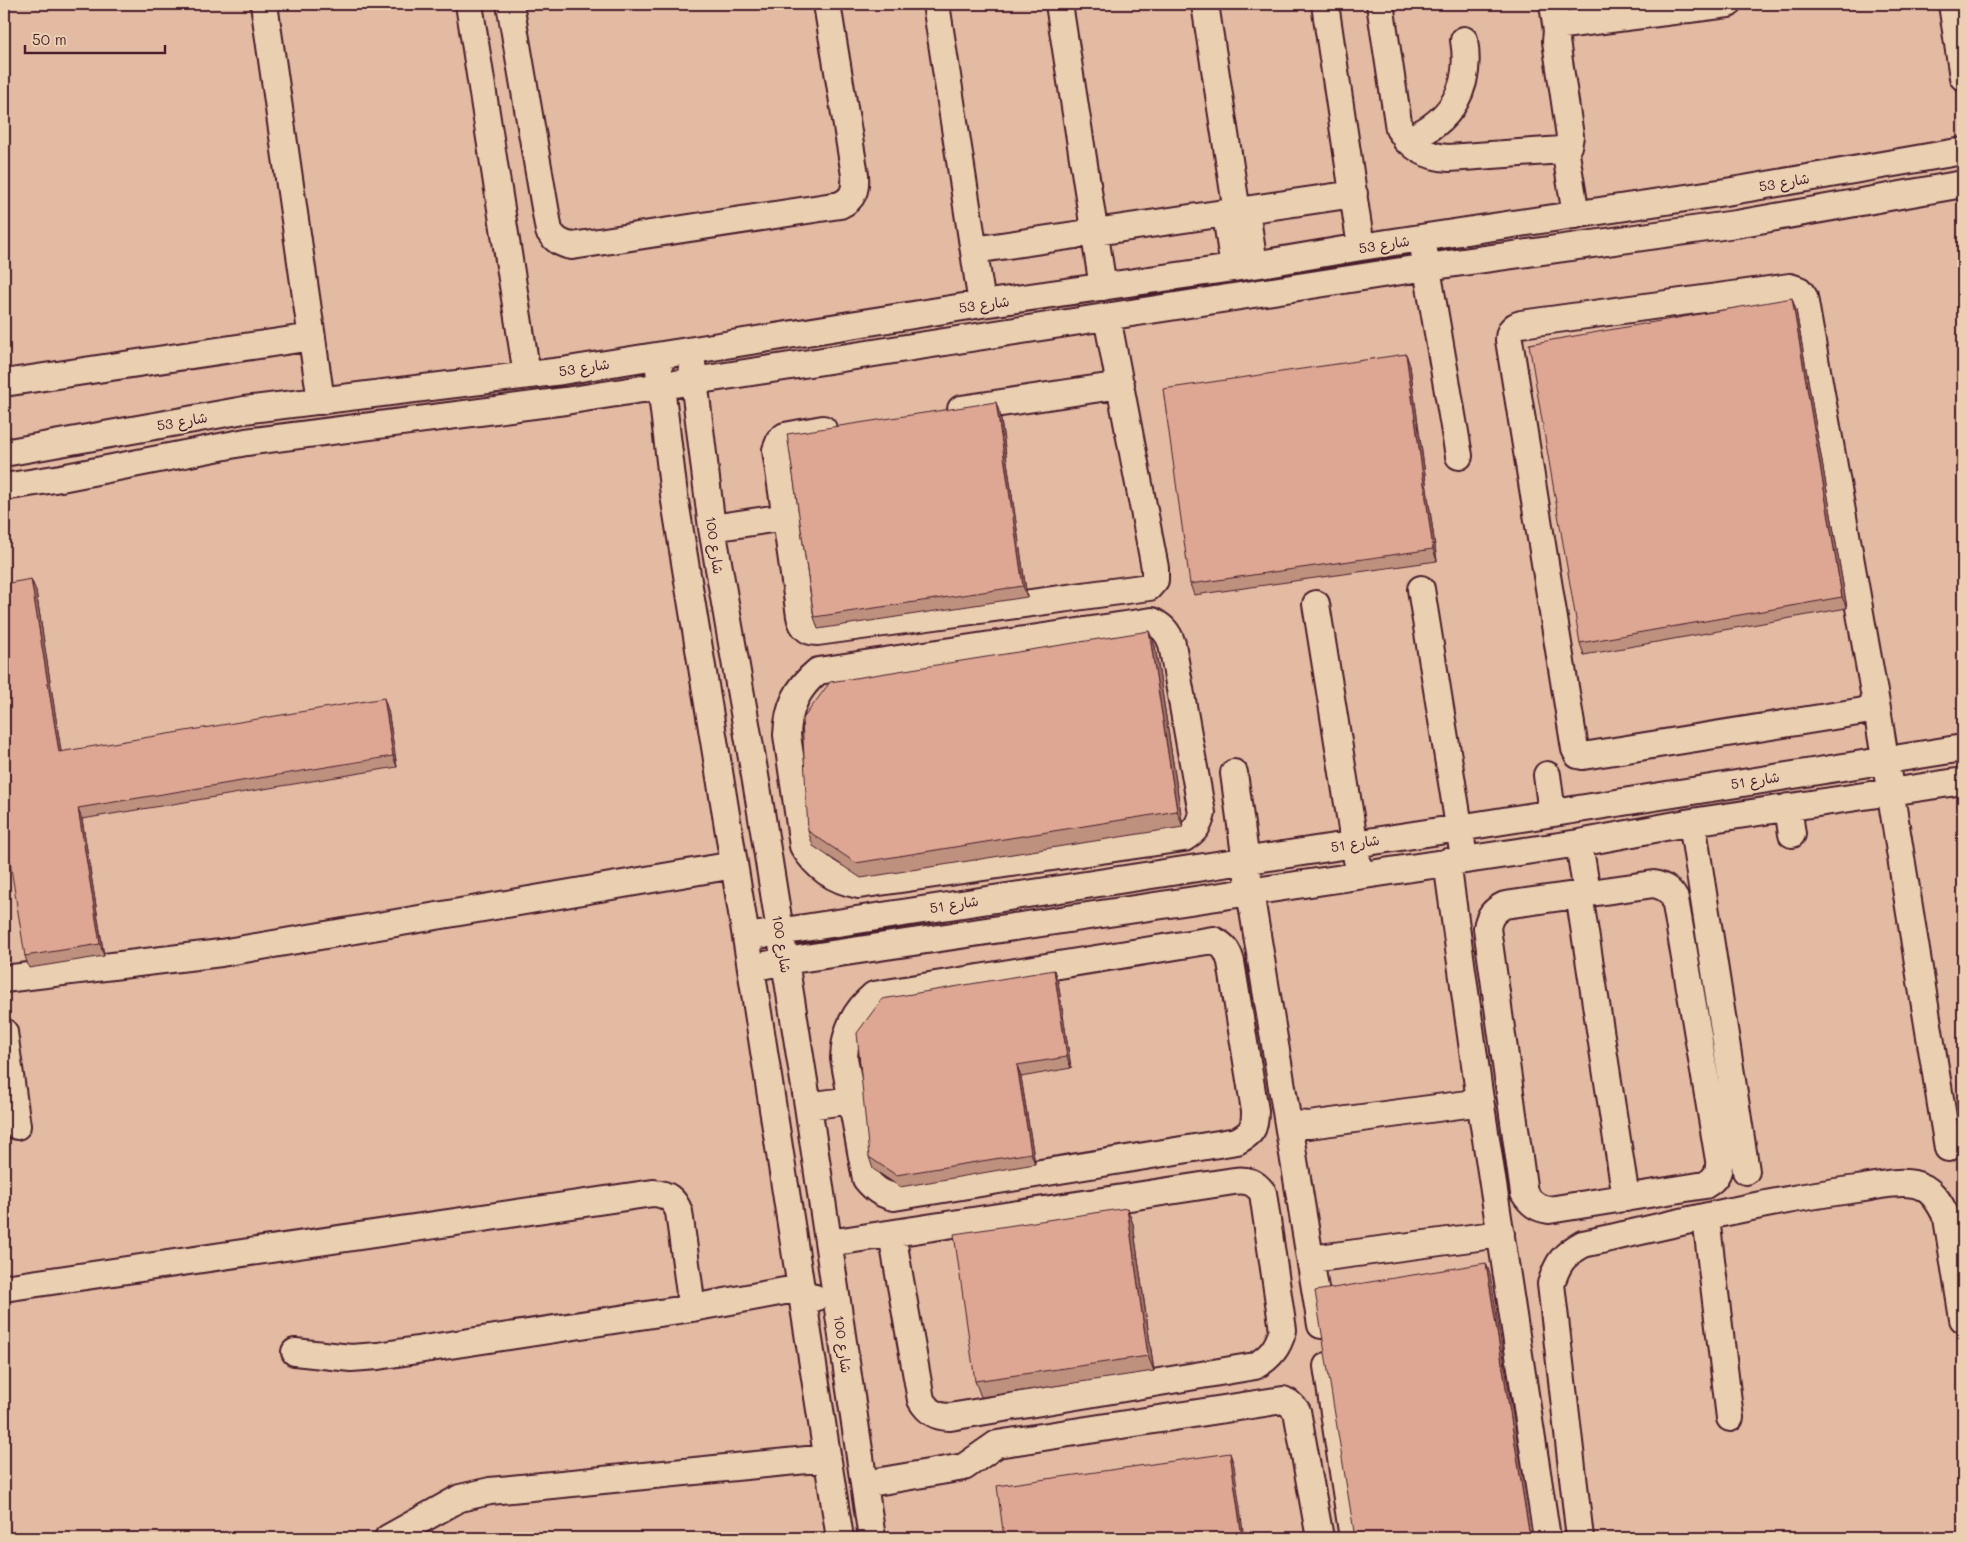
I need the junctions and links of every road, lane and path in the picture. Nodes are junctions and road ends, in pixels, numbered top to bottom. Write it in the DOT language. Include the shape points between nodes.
graph roads {
  1 [pos="264,4"];
  2 [pos="469,4"];
  3 [pos="510,4"];
  4 [pos="827,4"];
  5 [pos="936,4"];
  6 [pos="1059,4"];
  7 [pos="1205,4"];
  8 [pos="1326,4"];
  9 [pos="1380,4"];
  10 [pos="1553,4"];
  11 [pos="1728,4"];
  12 [pos="1952,4"];
  13 [pos="1557,31"];
  14 [pos="1464,40"];
  15 [pos="1963,76"];
  16 [pos="1406,140"];
  17 [pos="1566,148"];
  18 [pos="1963,151"];
  19 [pos="1963,184"];
  20 [pos="1354,194"];
  21 [pos="1236,212"];
  22 [pos="1576,215"];
  23 [pos="1095,233"];
  24 [pos="1422,238"];
  25 [pos="1361,247"];
  26 [pos="974,250"];
  27 [pos="1244,267"];
  28 [pos="1427,267"];
  29 [pos="1103,287"];
  30 [pos="982,304"];
  31 [pos="1107,317"];
  32 [pos="312,337"];
  33 [pos="690,350"];
  34 [pos="657,356"];
  35 [pos="527,375"];
  36 [pos="694,380"];
  37 [pos="4,383"];
  38 [pos="1121,385"];
  39 [pos="662,386"];
  40 [pos="321,400"];
  41 [pos="936,413"];
  42 [pos="848,426"];
  43 [pos="4,453"];
  44 [pos="1459,456"];
  45 [pos="4,487"];
  46 [pos="786,517"];
  47 [pos="712,528"];
  48 [pos="1421,589"];
  49 [pos="1316,604"];
  50 [pos="1877,709"];
  51 [pos="1963,748"];
  52 [pos="1886,760"];
  53 [pos="1234,773"];
  54 [pos="1547,775"];
  55 [pos="1963,781"];
  56 [pos="794,787"];
  57 [pos="1892,792"];
  58 [pos="758,793"];
  59 [pos="1788,807"];
  60 [pos="1552,813"];
  61 [pos="1692,822"];
  62 [pos="1459,828"];
  63 [pos="1792,834"];
  64 [pos="1580,843"];
  65 [pos="1354,844"];
  66 [pos="1246,860"];
  67 [pos="1456,861"];
  68 [pos="734,865"];
  69 [pos="1360,875"];
  70 [pos="1250,892"];
  71 [pos="1583,894"];
  72 [pos="780,931"];
  73 [pos="746,937"];
  74 [pos="785,961"];
  75 [pos="751,968"];
  76 [pos="4,979"];
  77 [pos="4,1032"];
  78 [pos="1479,1092"];
  79 [pos="852,1100"];
  80 [pos="808,1106"];
  81 [pos="1288,1121"];
  82 [pos="17,1126"];
  83 [pos="1948,1148"];
  84 [pos="1746,1170"];
  85 [pos="1626,1198"];
  86 [pos="1706,1218"];
  87 [pos="892,1234"];
  88 [pos="1501,1234"];
  89 [pos="829,1243"];
  90 [pos="1311,1259"];
  91 [pos="834,1283"];
  92 [pos="4,1288"];
  93 [pos="801,1288"];
  94 [pos="692,1308"];
  95 [pos="1963,1319"];
  96 [pos="296,1352"];
  97 [pos="845,1354"];
  98 [pos="811,1359"];
  99 [pos="1730,1418"];
  100 [pos="827,1458"];
  101 [pos="864,1484"];
  102 [pos="388,1538"];
  103 [pos="840,1538"];
  104 [pos="872,1538"];
  105 [pos="1320,1538"];
  106 [pos="1353,1538"];
  107 [pos="1547,1538"];
  108 [pos="1580,1538"];
  1 -- 32 [label="lane"];
  2 -- 35 [label="lane"];
  3 -- 4 [label="lane" via="549,231 554,239 572,246 840,205 848,201 854,194 855,175"];
  5 -- 26 [label="lane"];
  6 -- 23 [label="lane"];
  7 -- 21 [label="lane"];
  8 -- 20 [label="lane"];
  9 -- 16 [label="lane" via="1399,130"];
  10 -- 13 [label="lane"];
  11 -- 13 [label="lane" via="1572,22"];
  12 -- 15 [label="lane"];
  13 -- 17 [label="lane" via="1570,136"];
  14 -- 16 [label="lane" via="1466,68 1458,96 1432,128"];
  16 -- 17 [label="lane" via="1415,148 1437,157"];
  17 -- 22 [label="lane"];
  18 -- 22 [label="lane, شارع 53"];
  19 -- 28 [label="lane, شارع 53" via="1736,224"];
  20 -- 21 [label="lane"];
  20 -- 25 [label="lane"];
  21 -- 23 [label="lane"];
  21 -- 27 [label="lane"];
  22 -- 24 [label="lane, شارع 53"];
  23 -- 26 [label="lane"];
  23 -- 29 [label="lane"];
  24 -- 25 [label="lane, شارع 53"];
  24 -- 28 [label="lane"];
  25 -- 27 [label="lane, شارع 53"];
  26 -- 30 [label="lane"];
  27 -- 29 [label="lane, شارع 53"];
  28 -- 31 [label="lane, شارع 53"];
  28 -- 44 [label="lane"];
  29 -- 30 [label="lane, شارع 53"];
  30 -- 33 [label="lane, شارع 53"];
  31 -- 36 [label="lane, شارع 53"];
  31 -- 38 [label="lane"];
  32 -- 37 [label="lane"];
  32 -- 40 [label="lane"];
  33 -- 34 [label="lane, شارع 53"];
  33 -- 36 [label="lane, شارع 100"];
  34 -- 35 [label="lane, شارع 53"];
  34 -- 39 [label="lane"];
  35 -- 40 [label="lane, شارع 53"];
  36 -- 39 [label="lane, شارع 53"];
  36 -- 47 [label="lane, شارع 100"];
  38 -- 41 [label="lane"];
  38 -- 46 [label="lane" via="1156,572 1149,587 812,632 805,628 800,616"];
  39 -- 45 [label="lane, شارع 53" via="565,402 246,442"];
  39 -- 68 [label="lane" via="674,495"];
  40 -- 43 [label="lane, شارع 53" via="234,412"];
  42 -- 46 [label="lane" via="790,434 780,440 776,456"];
  46 -- 47 [label="lane"];
  47 -- 58 [label="lane, شارع 100"];
  48 -- 62 [label="lane"];
  49 -- 65 [label="lane"];
  50 -- 50 [label="lane" via="1804,297 1799,290 1790,287 1521,324 1513,328 1508,340 1576,754 1583,756"];
  50 -- 52 [label="lane"];
  51 -- 52 [label="lane, شارع 51"];
  52 -- 57 [label="lane"];
  52 -- 60 [label="lane, شارع 51"];
  53 -- 66 [label="lane"];
  54 -- 60 [label="lane"];
  55 -- 57 [label="lane"];
  56 -- 56 [label="lane" via="788,720 798,692 818,671 1152,621 1168,634 1172,644 1202,813 1200,824 1184,838 859,885 832,876 810,858 803,846"];
  56 -- 58 [label="lane"];
  57 -- 59 [label="lane"];
  57 -- 83 [label="lane"];
  58 -- 72 [label="lane, شارع 100"];
  59 -- 61 [label="lane"];
  59 -- 63 [label="lane"];
  60 -- 62 [label="lane, شارع 51"];
  61 -- 64 [label="lane"];
  61 -- 84 [label="lane"];
  62 -- 65 [label="lane, شارع 51"];
  62 -- 67 [label="lane"];
  64 -- 67 [label="lane"];
  64 -- 71 [label="lane"];
  65 -- 66 [label="lane, شارع 51"];
  65 -- 69 [label="lane"];
  66 -- 70 [label="lane"];
  66 -- 72 [label="lane, شارع 51"];
  67 -- 69 [label="lane"];
  67 -- 78 [label="lane"];
  68 -- 73 [label="lane"];
  68 -- 76 [label="lane" via="221,953"];
  69 -- 70 [label="lane"];
  70 -- 74 [label="lane"];
  70 -- 81 [label="lane"];
  71 -- 85 [label="lane"];
  71 -- 85 [label="lane" via="1654,884 1663,886 1675,899 1719,1160 1717,1175 1705,1185"];
  71 -- 85 [label="lane" via="1505,905 1492,914 1487,928 1523,1188 1530,1202 1549,1210"];
  72 -- 73 [label="lane, شارع 51"];
  72 -- 74 [label="lane, شارع 100"];
  73 -- 75 [label="lane"];
  74 -- 75 [label="lane"];
  74 -- 80 [label="lane, شارع 100"];
  75 -- 93 [label="lane"];
  77 -- 82 [label="lane"];
  78 -- 81 [label="lane" via="1477,1098 1467,1104 1309,1125"];
  78 -- 88 [label="lane"];
  79 -- 79 [label="lane" via="844,1058 848,1029 863,1004 874,995 1213,940 1228,952 1255,1111 1255,1124 1248,1135 1237,1141 894,1198 878,1191 866,1179"];
  79 -- 80 [label="lane"];
  80 -- 89 [label="lane, شارع 100"];
  81 -- 90 [label="lane"];
  86 -- 95 [label="lane" via="1822,1194 1898,1183 1914,1184 1929,1191 1947,1218"];
  86 -- 99 [label="lane"];
  86 -- 108 [label="lane" via="1584,1244 1567,1253 1556,1266 1551,1284"];
  87 -- 87 [label="lane" via="1234,1180 1251,1181 1263,1193 1283,1330 1280,1342 1274,1352 1255,1366 941,1417 932,1414 921,1400"];
  87 -- 89 [label="lane"];
  88 -- 90 [label="lane"];
  88 -- 107 [label="lane"];
  89 -- 91 [label="lane, شارع 100"];
  90 -- 106 [label="lane"];
  91 -- 93 [label="lane" via="830,1293 819,1298 808,1296"];
  91 -- 97 [label="lane, شارع 100"];
  92 -- 94 [label="lane" via="662,1193 670,1197 679,1212"];
  93 -- 94 [label="lane"];
  93 -- 98 [label="lane"];
  94 -- 96 [label="lane" via="378,1356 352,1358"];
  97 -- 98 [label="lane" via="826,1348"];
  97 -- 101 [label="lane, شارع 100"];
  98 -- 100 [label="lane"];
  100 -- 102 [label="lane" via="490,1491 460,1498"];
  100 -- 103 [label="lane"];
  101 -- 104 [label="lane, شارع 100"];
  101 -- 105 [label="lane" via="964,1467 997,1444 1283,1400 1297,1411"];
}
